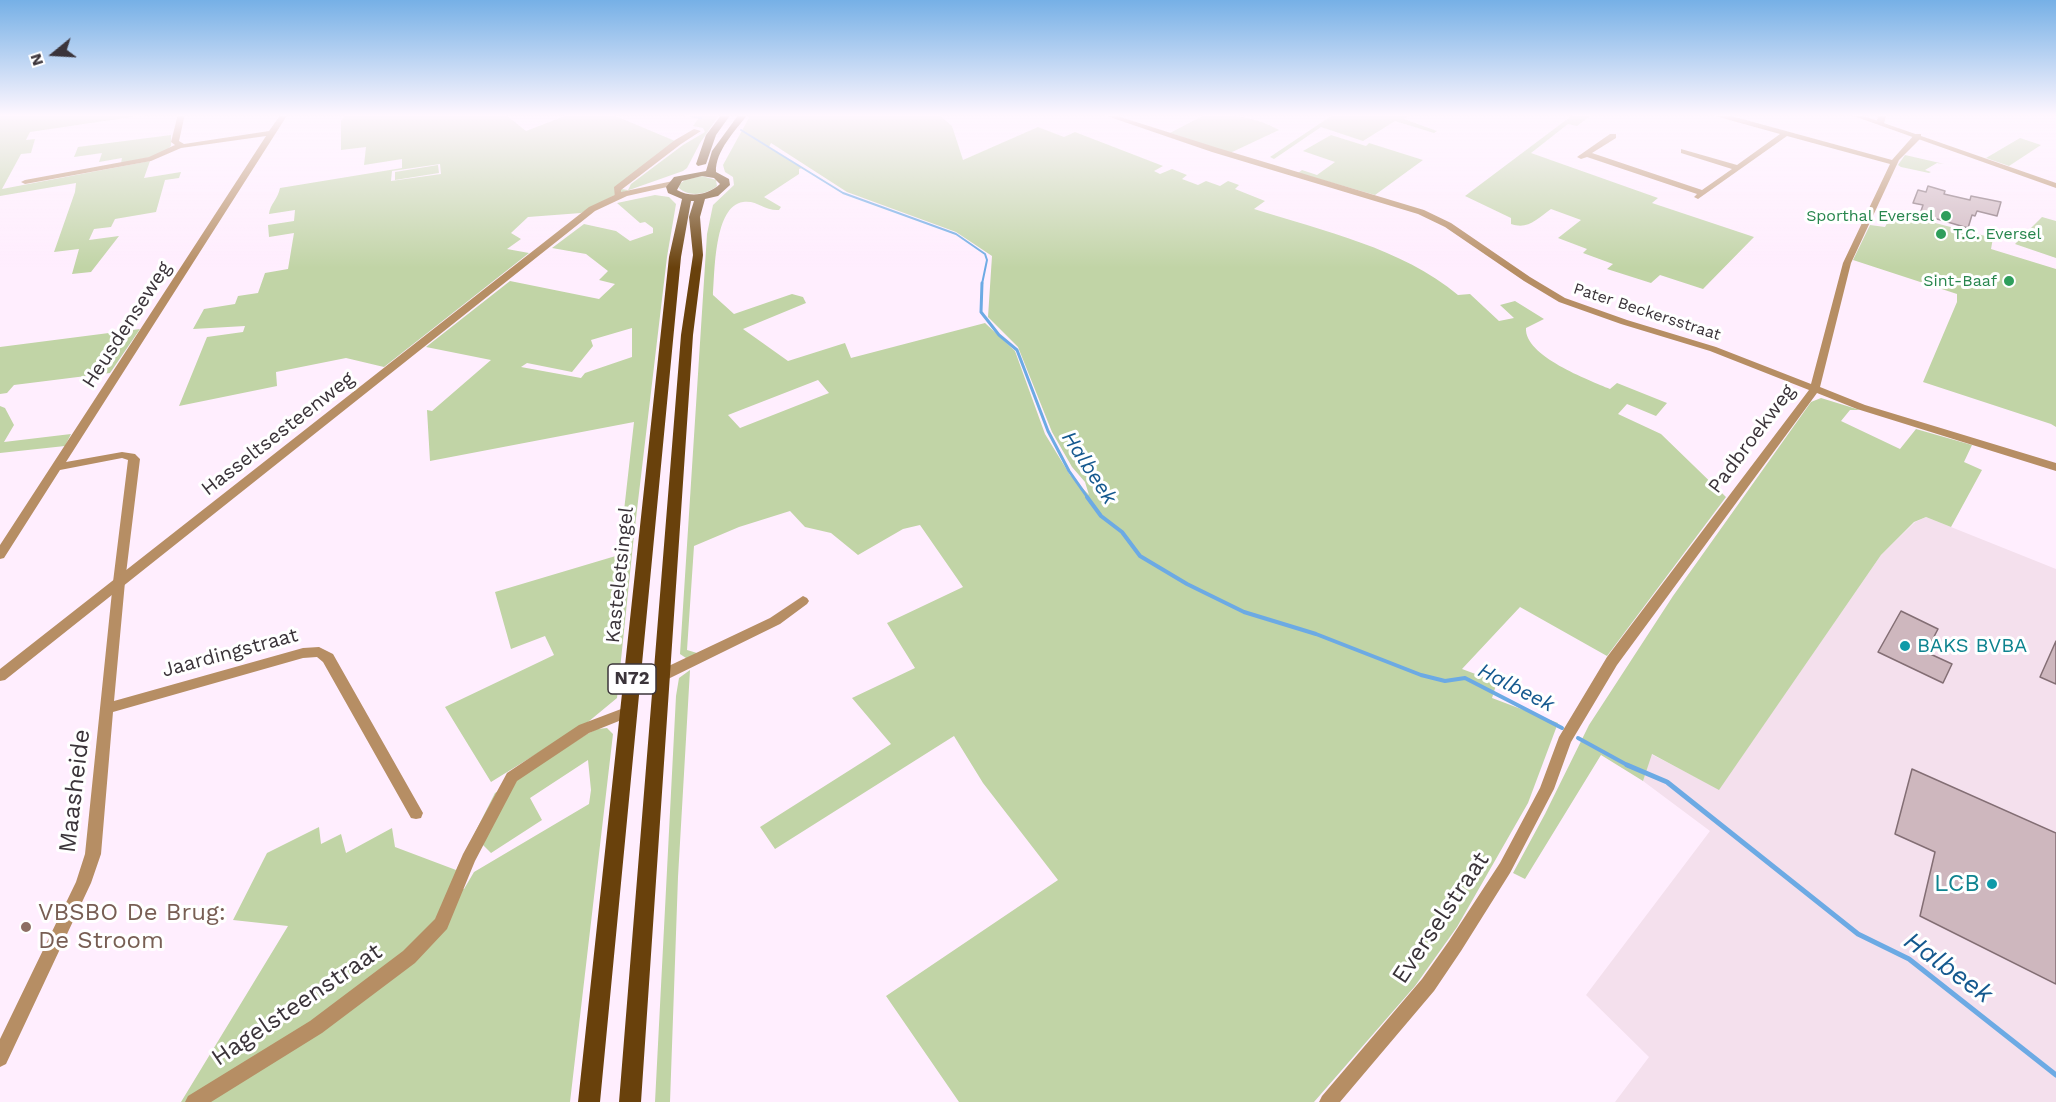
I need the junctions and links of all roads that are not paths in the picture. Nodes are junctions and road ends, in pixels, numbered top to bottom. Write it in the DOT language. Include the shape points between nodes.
graph roads {
  1 [pos="116,165"];
  2 [pos="251,165"];
  3 [pos="648,165"];
  4 [pos="701,165"];
  5 [pos="710,165"];
  6 [pos="1266,165"];
  7 [pos="1611,165"];
  8 [pos="1730,165"];
  9 [pos="1742,165"];
  10 [pos="1894,165"];
  11 [pos="1999,165"];
  12 [pos="1738,168"];
  13 [pos="711,173"];
  14 [pos="694,174"];
  15 [pos="25,182"];
  16 [pos="2056,186"];
  17 [pos="684,192"];
  18 [pos="618,196"];
  19 [pos="579,221"];
  20 [pos="1814,390"];
  21 [pos="57,467"];
  22 [pos="2056,467"];
  23 [pos="0,555"];
  24 [pos="119,582"];
  25 [pos="803,601"];
  26 [pos="0,676"];
  27 [pos="661,676"];
  28 [pos="108,708"];
  29 [pos="629,711"];
  30 [pos="1564,741"];
  31 [pos="416,813"];
  32 [pos="0,1058"];
  33 [pos="194,1102"];
  34 [pos="589,1102"];
  35 [pos="630,1102"];
  36 [pos="1328,1102"];
  1 -- 15 [label="street"];
  2 -- 21 [label="street, Heusdenseweg"];
  3 -- 18 [label="street, Hasseltsesteenweg" via="617,189"];
  4 -- 14 [label="main road"];
  5 -- 13 [label="main road"];
  6 -- 20 [label="street, Pater Beckersstraat" via="1421,212 1448,225 1563,300 1713,349"];
  7 -- 12 [label="street" via="1700,196"];
  8 -- 12 [label="street"];
  9 -- 12 [label="street"];
  10 -- 20 [label="street, Padbroekweg" via="1847,263"];
  11 -- 16 [label="street"];
  13 -- 14 [label="main road, Hasseltsesteenweg"];
  13 -- 17 [label="main road, Hasseltsesteenweg" via="722,177 724,184 717,192"];
  14 -- 17 [label="main road, Hasseltsesteenweg"];
  17 -- 18 [label="street, Hasseltsesteenweg"];
  17 -- 19 [label="street, Hasseltsesteenweg" via="655,191 623,198"];
  17 -- 27 [label="main road, N72" via="697,204 694,223 698,255 687,335"];
  17 -- 29 [label="main road, Kasteletsingel / N72"];
  18 -- 19 [label="street, Hasseltsesteenweg" via="592,209"];
  19 -- 24 [label="street, Hasseltsesteenweg"];
  20 -- 22 [label="street, Pater Beckersstraat"];
  20 -- 30 [label="street, Padbroekweg" via="1612,661"];
  21 -- 23 [label="street, Heusdenseweg"];
  21 -- 24 [label="street, Maasheide" via="122,455 134,459"];
  24 -- 26 [label="street, Hasseltsesteenweg"];
  24 -- 28 [label="street, Maasheide"];
  25 -- 27 [label="street" via="775,621"];
  27 -- 35 [label="main road, N72"];
  28 -- 31 [label="street, Jaardingstraat" via="303,653 319,652 328,658"];
  28 -- 32 [label="street, Maasheide" via="93,854"];
  29 -- 33 [label="street, Hagelsteenstraat" via="584,729 512,777 468,859 441,924 410,957 316,1027"];
  29 -- 34 [label="main road, Kasteletsingel / N72"];
  30 -- 36 [label="street, Everselstraat" via="1547,789 1505,868 1455,946 1415,1001"];
}
